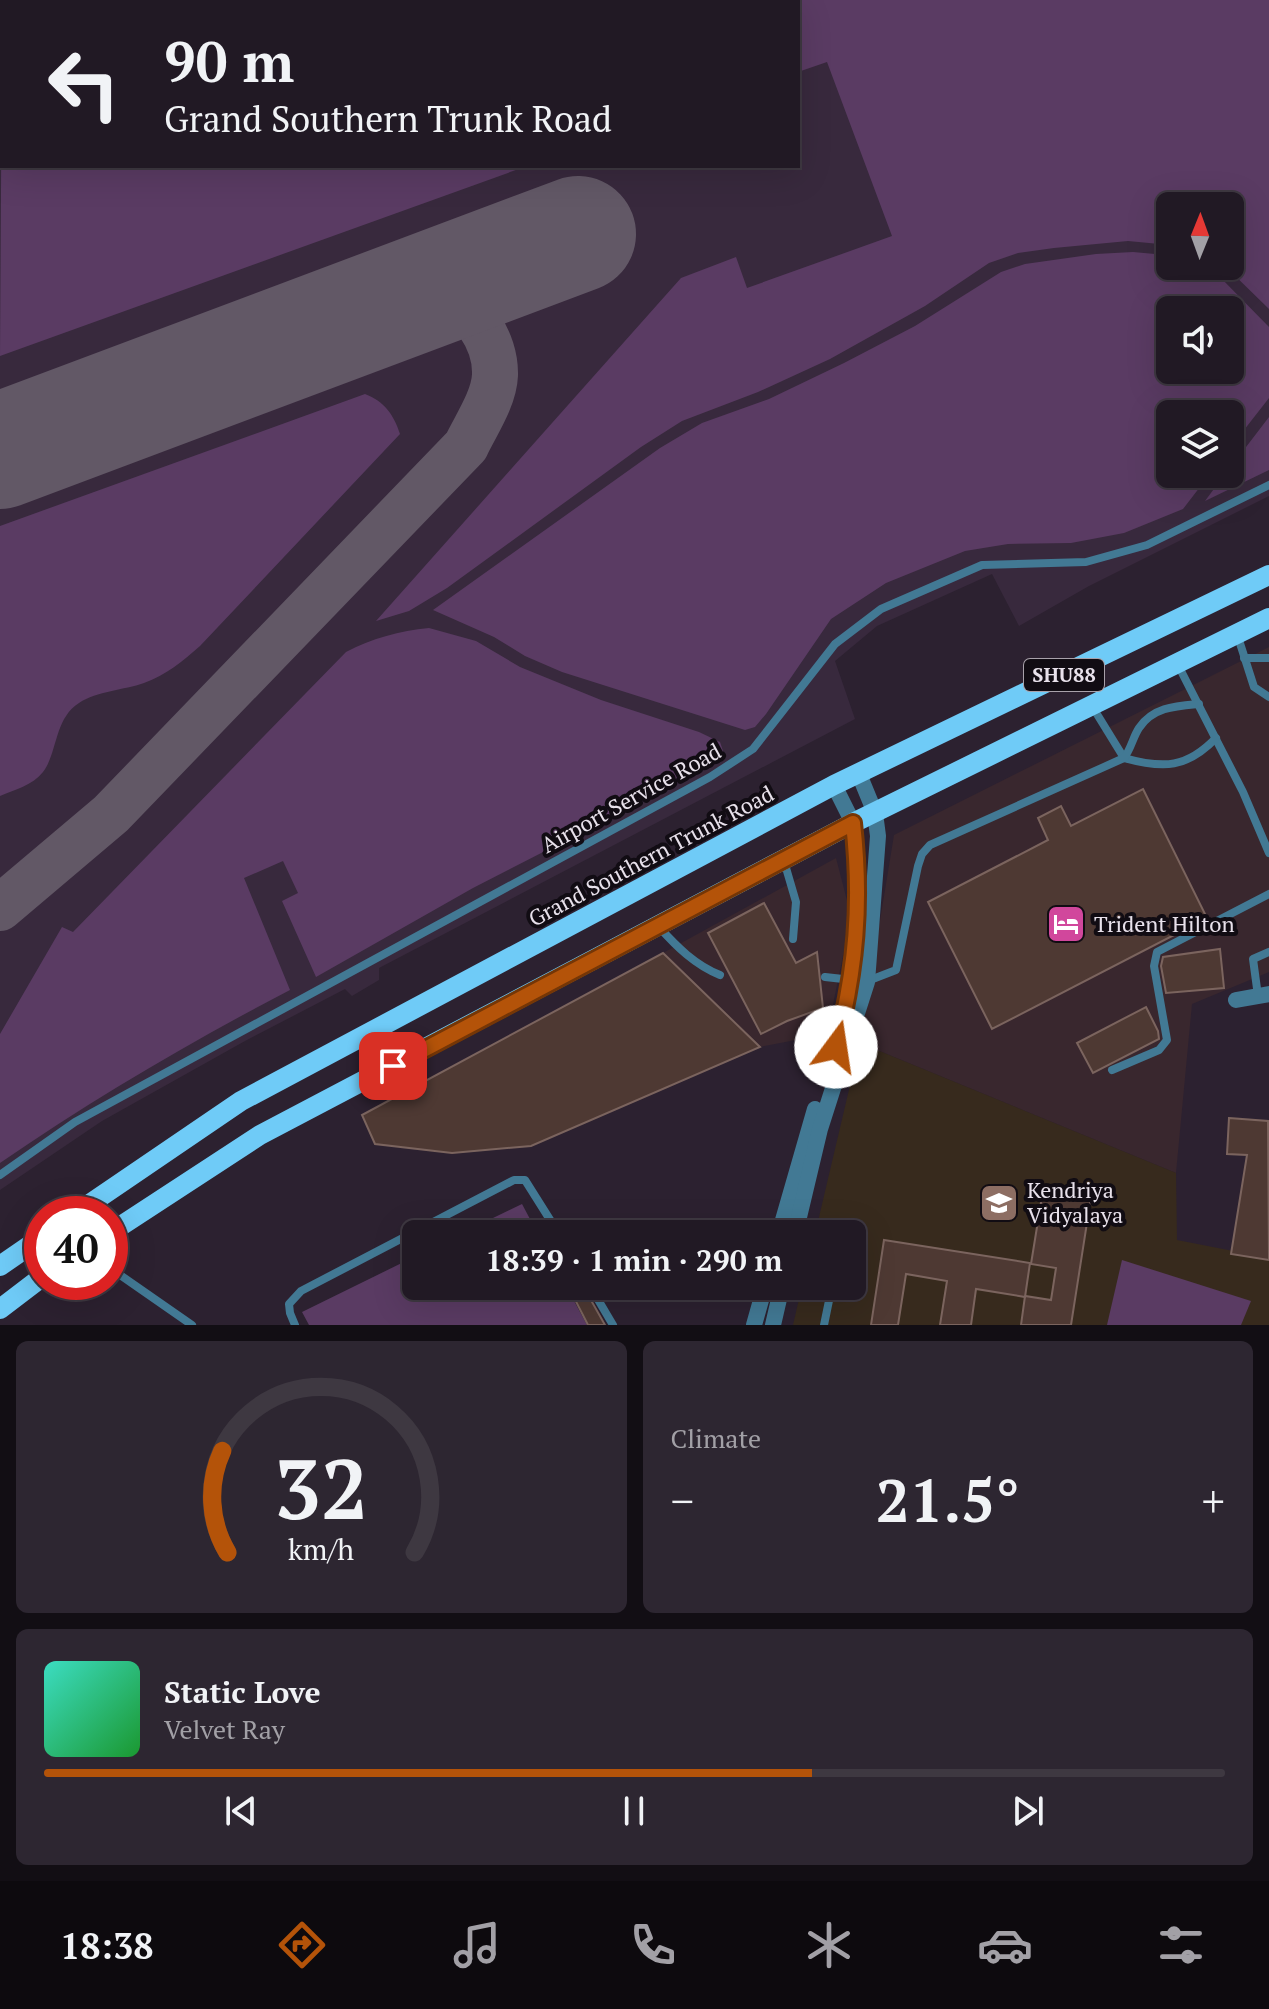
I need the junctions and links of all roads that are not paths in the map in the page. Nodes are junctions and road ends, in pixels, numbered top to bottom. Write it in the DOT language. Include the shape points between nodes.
graph roads {
  1 [pos="1269,485"];
  2 [pos="1269,575"];
  3 [pos="1269,618"];
  4 [pos="1237,634"];
  5 [pos="1244,658"];
  6 [pos="1269,658"];
  7 [pos="1178,664"];
  8 [pos="1269,697"];
  9 [pos="1199,704"];
  10 [pos="1092,706"];
  11 [pos="1216,738"];
  12 [pos="1124,758"];
  13 [pos="859,774"];
  14 [pos="834,785"];
  15 [pos="875,813"];
  16 [pos="853,823"];
  17 [pos="1269,853"];
  18 [pos="783,860"];
  19 [pos="1269,894"];
  20 [pos="658,926"];
  21 [pos="793,939"];
  22 [pos="1269,952"];
  23 [pos="720,975"];
  24 [pos="825,977"];
  25 [pos="859,981"];
  26 [pos="1264,995"];
  27 [pos="1236,1000"];
  28 [pos="1112,1070"];
  29 [pos="806,1161"];
  30 [pos="0,1175"];
  31 [pos="101,1196"];
  32 [pos="437,1220"];
  33 [pos="550,1220"];
  34 [pos="784,1220"];
  35 [pos="797,1220"];
  36 [pos="128,1221"];
  37 [pos="402,1238"];
  38 [pos="24,1249"];
  39 [pos="0,1266"];
  40 [pos="128,1281"];
  41 [pos="24,1291"];
  42 [pos="598,1300"];
  43 [pos="761,1300"];
  44 [pos="779,1300"];
  45 [pos="829,1300"];
  46 [pos="0,1309"];
  47 [pos="192,1325"];
  48 [pos="295,1325"];
  49 [pos="613,1325"];
  50 [pos="754,1325"];
  51 [pos="773,1325"];
  52 [pos="824,1325"];
  1 -- 30 [label="lane, Airport Service Road" via="1147,545 1086,562 982,565 881,609 835,644 743,756 75,1122"];
  2 -- 13 [label="main road, Grand Southern Trunk Road / SHU88"];
  3 -- 4 [label="main road, SHU88"];
  4 -- 5 [label="lane"];
  4 -- 7 [label="main road, SHU88"];
  5 -- 6 [label="lane"];
  5 -- 8 [label="lane" via="1254,687"];
  7 -- 9 [label="lane"];
  7 -- 10 [label="main road, SHU88"];
  9 -- 11 [label="lane"];
  9 -- 12 [label="lane" via="1162,709 1149,717"];
  10 -- 12 [label="lane"];
  10 -- 15 [label="main road, SHU88"];
  11 -- 12 [label="lane" via="1199,755 1176,763"];
  11 -- 17 [label="lane"];
  12 -- 25 [label="lane" via="930,845 918,866 896,970"];
  13 -- 14 [label="main road, Grand Southern Trunk Road / SHU88"];
  13 -- 15 [label="street"];
  14 -- 16 [label="street"];
  14 -- 31 [label="main road, Grand Southern Trunk Road / SHU88" via="241,1101"];
  15 -- 16 [label="main road, SHU88"];
  15 -- 25 [label="street" via="877,849"];
  16 -- 18 [label="main road, SHU88"];
  16 -- 25 [label="street"];
  18 -- 20 [label="main road, SHU88"];
  18 -- 21 [label="lane" via="796,902"];
  19 -- 28 [label="lane" via="1157,952 1154,966 1167,1040 1159,1050"];
  20 -- 23 [label="lane" via="691,959"];
  20 -- 36 [label="main road, SHU88" via="260,1135"];
  22 -- 26 [label="lane" via="1253,959"];
  24 -- 25 [label="lane"];
  25 -- 29 [label="street"];
  26 -- 27 [label="street"];
  29 -- 34 [label="street"];
  29 -- 35 [label="street"];
  32 -- 33 [label="lane" via="514,1180 525,1180"];
  37 -- 48 [label="lane" via="301,1291 289,1304"];
  38 -- 39 [label="main road"];
  40 -- 47 [label="lane"];
  41 -- 46 [label="main road"];
  42 -- 49 [label="lane"];
  43 -- 50 [label="street"];
  44 -- 51 [label="street"];
  45 -- 52 [label="lane"];
}
